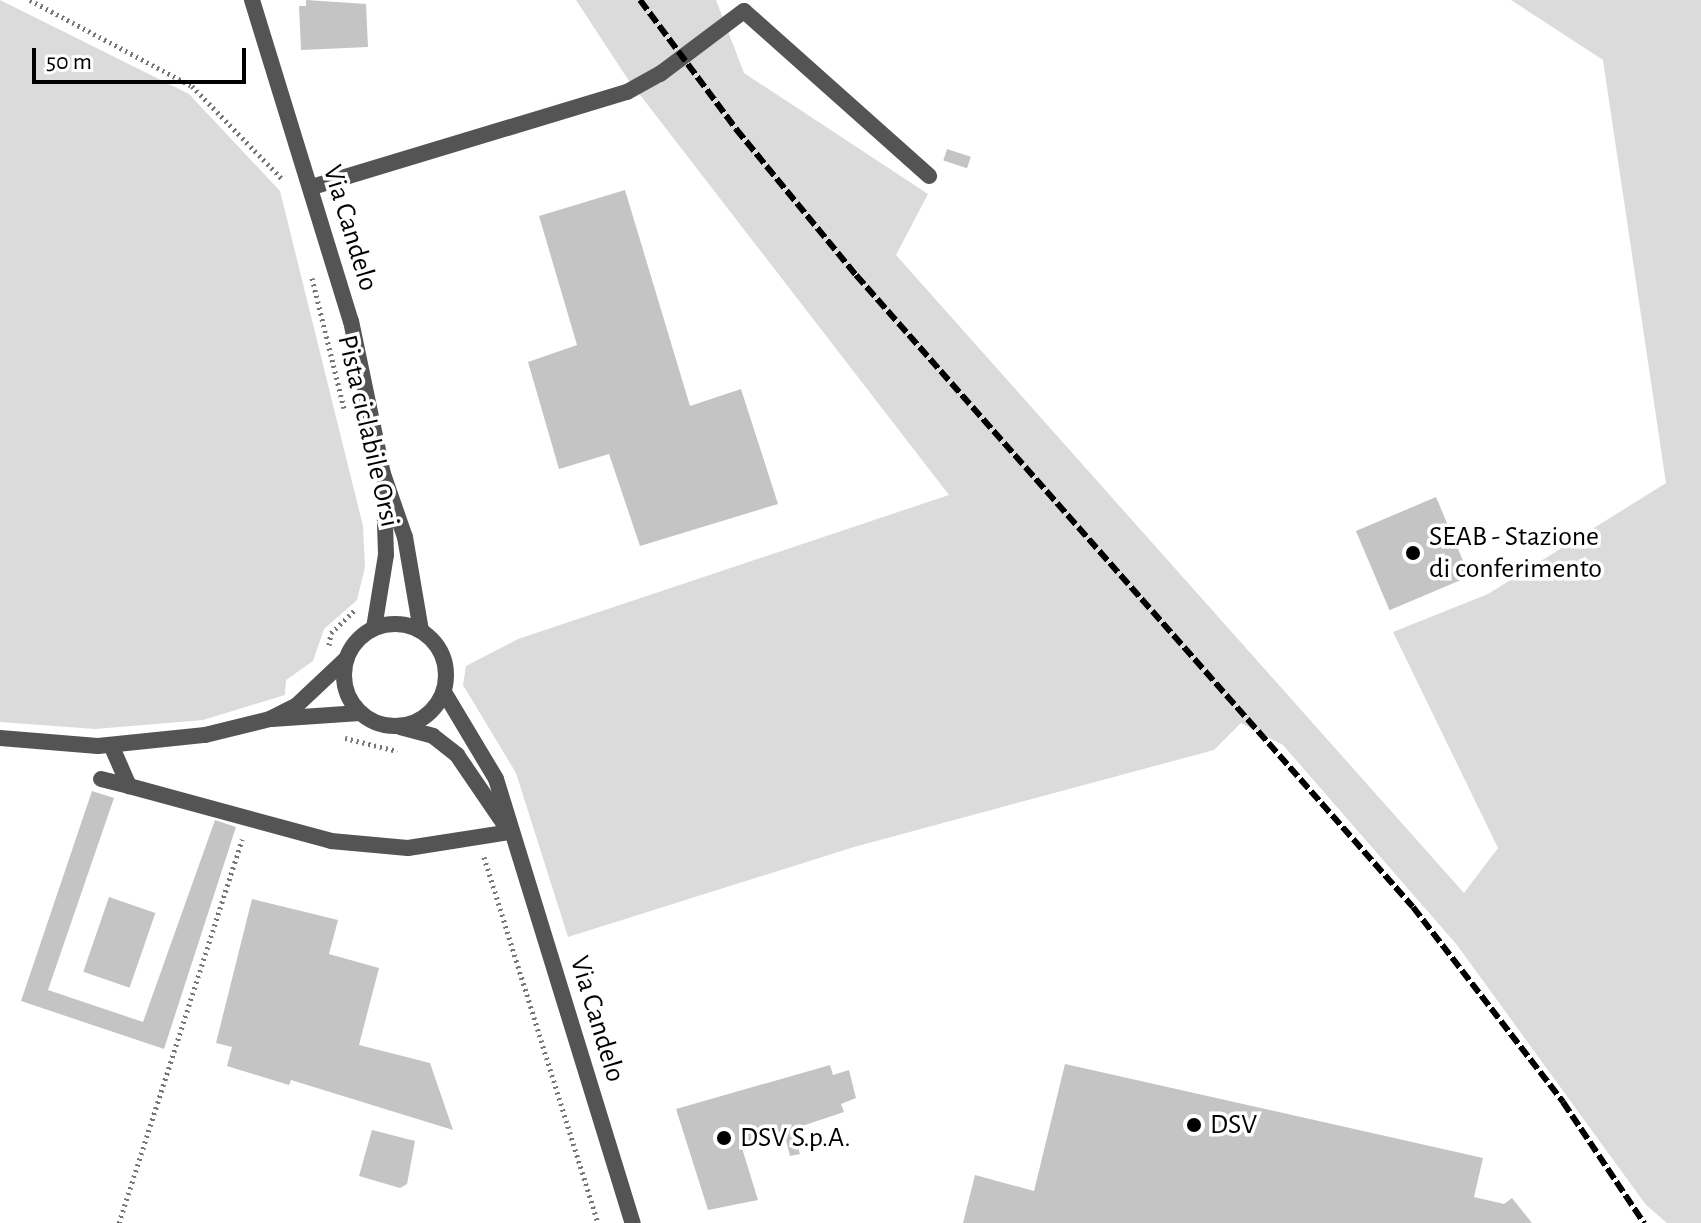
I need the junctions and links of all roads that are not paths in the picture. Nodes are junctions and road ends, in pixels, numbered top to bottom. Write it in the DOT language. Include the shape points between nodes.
graph roads {
  1 [pos="252,0"];
  2 [pos="929,176"];
  3 [pos="312,187"];
  4 [pos="383,474"];
  5 [pos="374,628"];
  6 [pos="421,631"];
  7 [pos="346,659"];
  8 [pos="444,692"];
  9 [pos="360,713"];
  10 [pos="270,719"];
  11 [pos="400,727"];
  12 [pos="0,738"];
  13 [pos="111,745"];
  14 [pos="101,779"];
  15 [pos="129,786"];
  16 [pos="510,832"];
  17 [pos="633,1223"];
  1 -- 3 [label="street, Via Candelo"];
  2 -- 3 [label="street" via="744,11 627,92"];
  3 -- 4 [label="street, Via Candelo" via="351,321"];
  4 -- 5 [label="street, Via Candelo" via="386,555"];
  4 -- 6 [label="street, Via Candelo" via="405,537"];
  5 -- 6 [label="street" via="398,624"];
  5 -- 7 [label="street" via="362,635"];
  6 -- 8 [label="street" via="441,650"];
  7 -- 9 [label="street" via="345,688"];
  7 -- 10 [label="street" via="297,705"];
  8 -- 11 [label="street" via="427,716"];
  8 -- 16 [label="street, Via Candelo" via="496,779"];
  9 -- 10 [label="street"];
  9 -- 11 [label="street"];
  10 -- 13 [label="street" via="205,735"];
  11 -- 16 [label="street, Via Candelo" via="433,736 457,755"];
  12 -- 13 [label="street"];
  13 -- 15 [label="street"];
  14 -- 15 [label="street"];
  15 -- 16 [label="street" via="331,841 408,848"];
  16 -- 17 [label="street, Via Candelo"];
}
